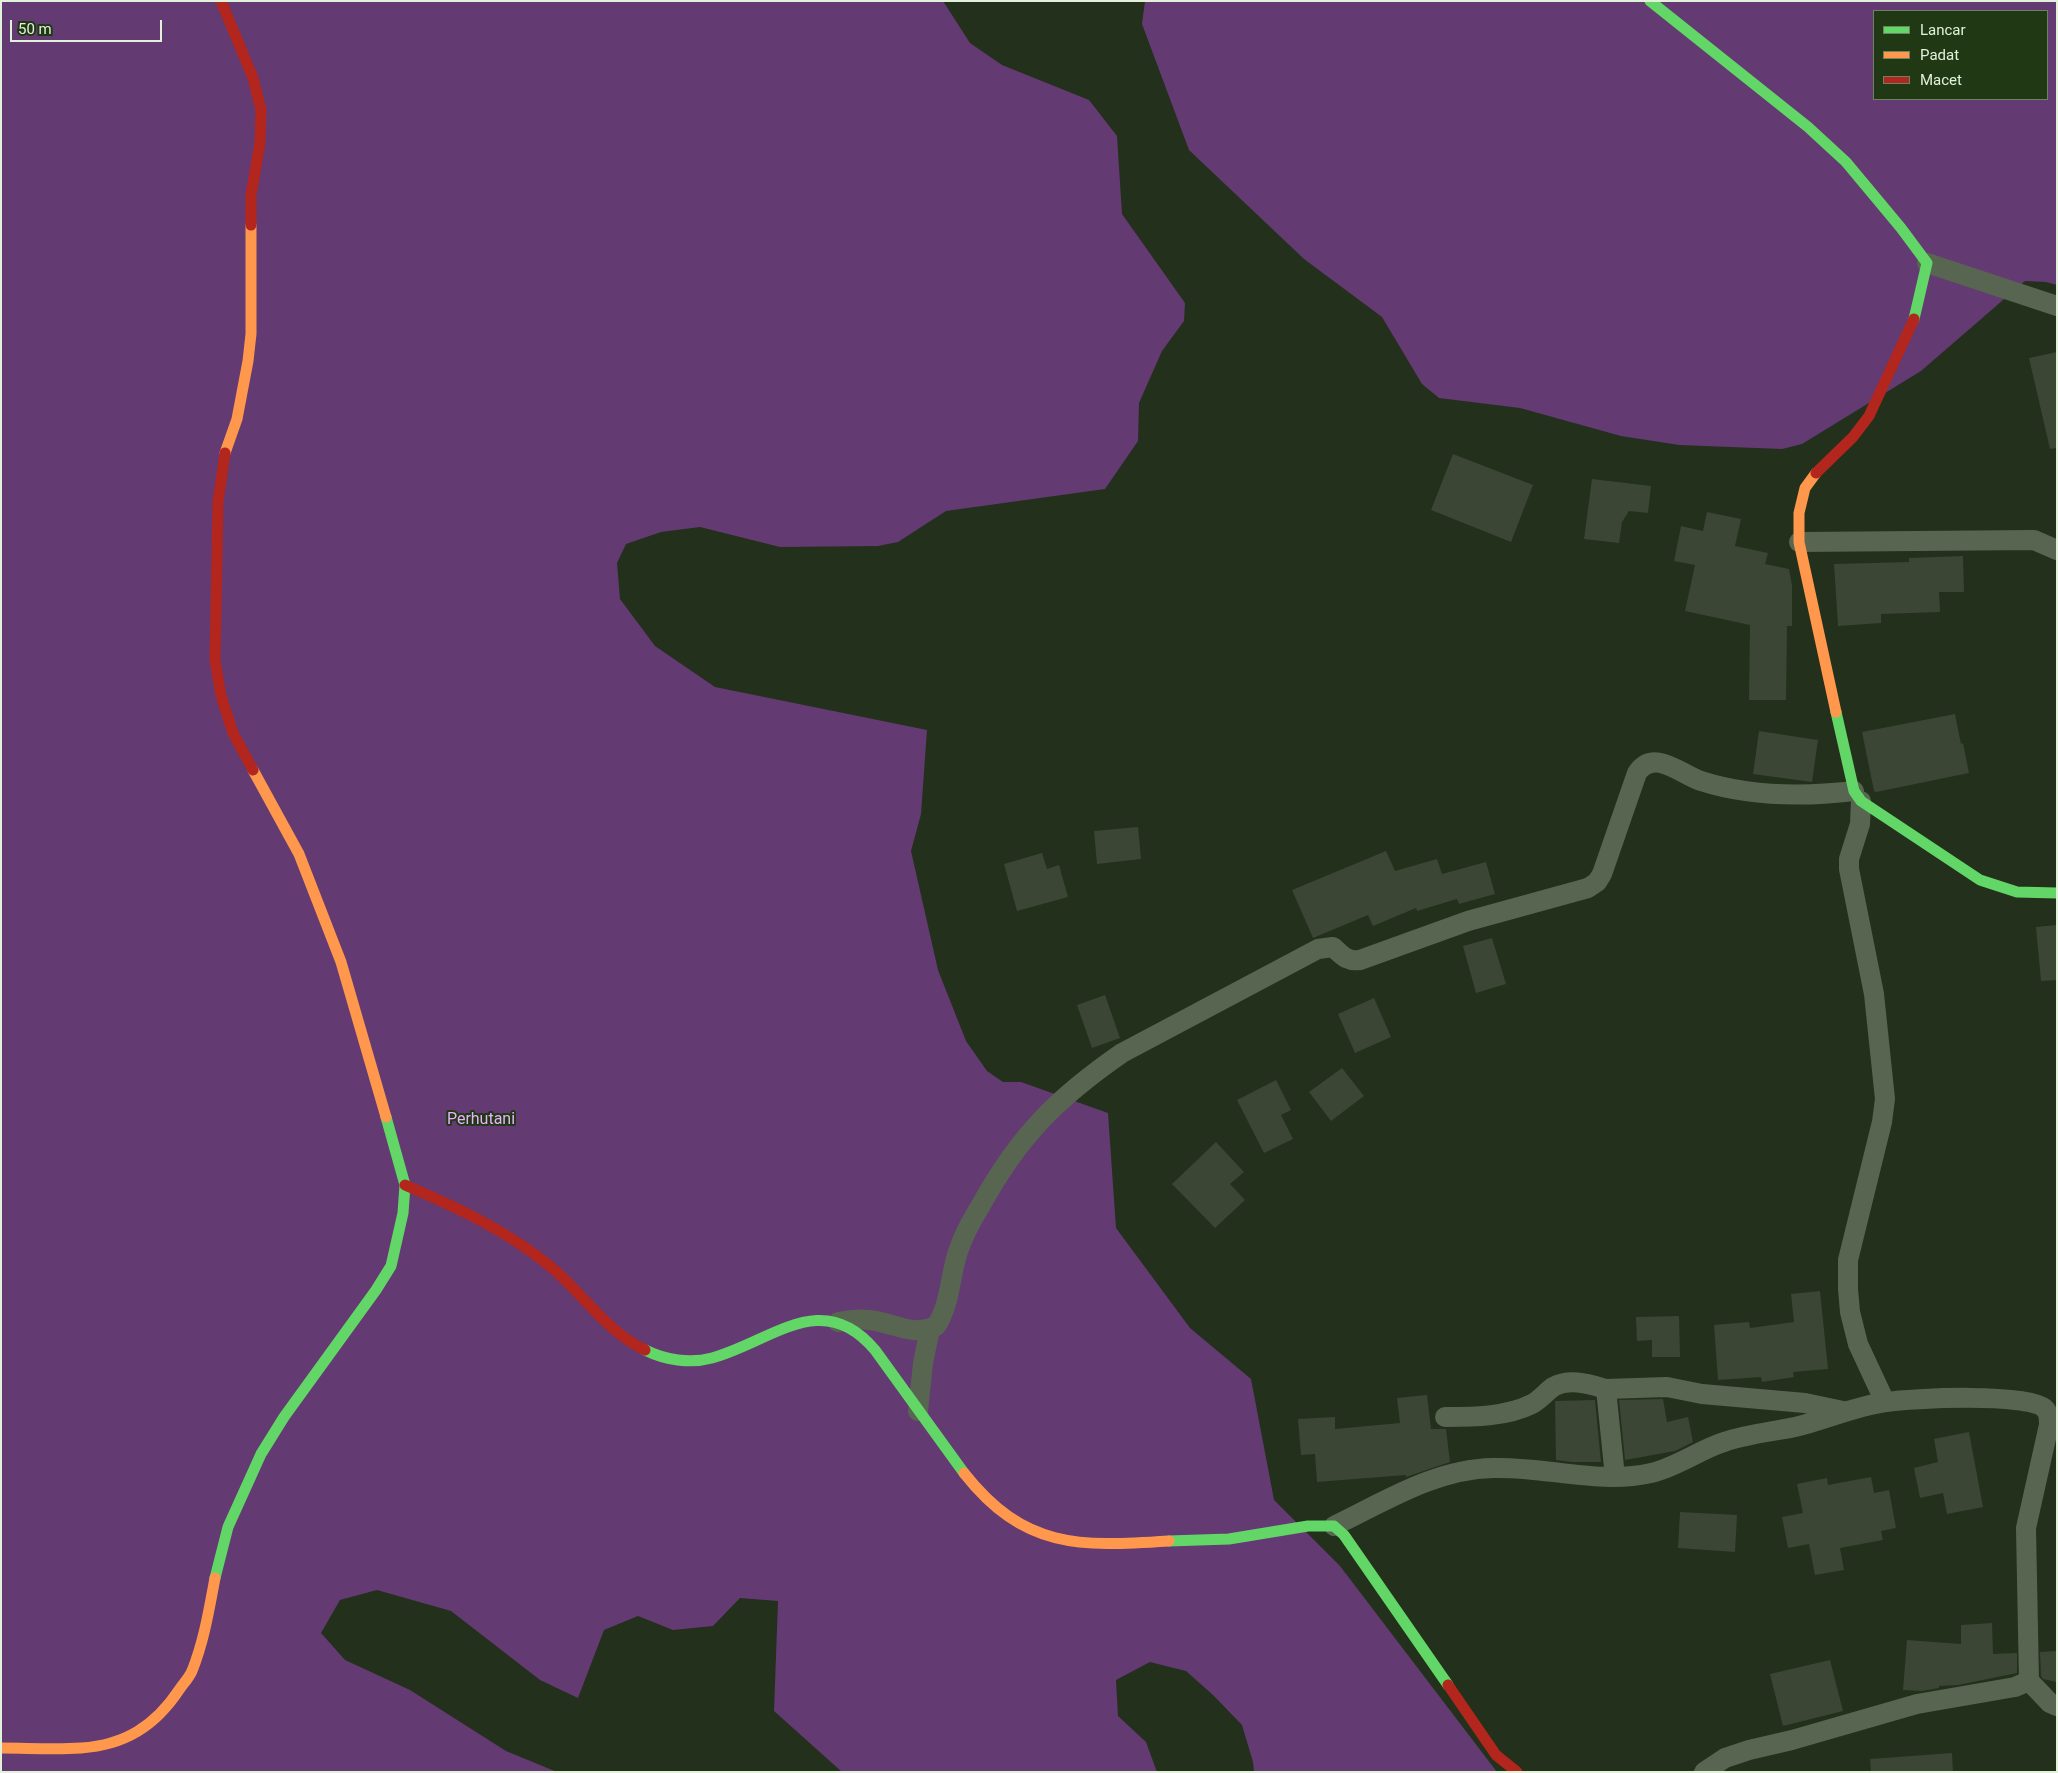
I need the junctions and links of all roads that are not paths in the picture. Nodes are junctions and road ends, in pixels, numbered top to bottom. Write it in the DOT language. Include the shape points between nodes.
graph roads {
  1 [pos="221,1"];
  2 [pos="1650,1"];
  3 [pos="1927,263"];
  4 [pos="2057,306"];
  5 [pos="1799,542"];
  6 [pos="2057,550"];
  7 [pos="1858,796"];
  8 [pos="2057,893"];
  9 [pos="405,1185"];
  10 [pos="838,1322"];
  11 [pos="930,1329"];
  12 [pos="1606,1388"];
  13 [pos="1885,1402"];
  14 [pos="918,1411"];
  15 [pos="1847,1412"];
  16 [pos="1445,1418"];
  17 [pos="1614,1477"];
  18 [pos="1334,1526"];
  19 [pos="2029,1681"];
  20 [pos="2057,1706"];
  21 [pos="1,1748"];
  22 [pos="1517,1772"];
  23 [pos="1704,1772"];
  1 -- 9 [label="street" via="253,78 261,110 251,195 248,361 237,419 226,448 218,502 214,660 233,733 299,854 337,952 376,1076"];
  2 -- 3 [label="street" via="1808,127 1846,162"];
  3 -- 4 [label="street"];
  3 -- 5 [label="street" via="1917,312 1869,416 1805,488 1799,513"];
  5 -- 6 [label="street" via="2034,540"];
  5 -- 7 [label="street"];
  7 -- 8 [label="street" via="1980,880 2020,894"];
  7 -- 11 [label="street" via="1750,792 1700,780 1650,761 1637,773 1602,874 1592,885 1468,921 1352,962 1333,947 1318,949 1122,1054 1063,1098 1022,1140 993,1182 963,1238 944,1311 936,1326"];
  7 -- 13 [label="street" via="1860,824 1849,869 1874,994 1885,1099 1848,1260 1848,1289 1858,1344"];
  9 -- 10 [label="street" via="489,1226 526,1250 552,1268 613,1328 636,1345 661,1356 688,1361 709,1359 794,1324 822,1319"];
  9 -- 21 [label="street" via="399,1237 391,1266 284,1418 261,1454 243,1492 228,1527 203,1638 191,1673 170,1704 151,1724 110,1743 82,1748"];
  10 -- 11 [label="street" via="859,1319 916,1331"];
  10 -- 14 [label="street" via="857,1332 870,1344"];
  11 -- 14 [label="street"];
  12 -- 15 [label="street" via="1667,1387 1702,1394 1805,1403"];
  12 -- 16 [label="street" via="1577,1382 1563,1383 1532,1404 1505,1413"];
  12 -- 17 [label="street"];
  13 -- 15 [label="street"];
  13 -- 19 [label="street" via="1945,1398 2011,1400 2039,1404 2049,1416 2046,1446 2026,1528"];
  14 -- 18 [label="street" via="991,1503 1010,1519 1043,1535 1077,1543 1114,1544 1230,1538 1311,1526"];
  15 -- 17 [label="street" via="1796,1427 1722,1442 1652,1473"];
  17 -- 18 [label="street" via="1494,1468 1467,1470 1430,1480"];
  18 -- 22 [label="street" via="1344,1535 1496,1755"];
  19 -- 20 [label="street"];
  19 -- 23 [label="street" via="2015,1687 1917,1704 1749,1750 1726,1758"];
}
